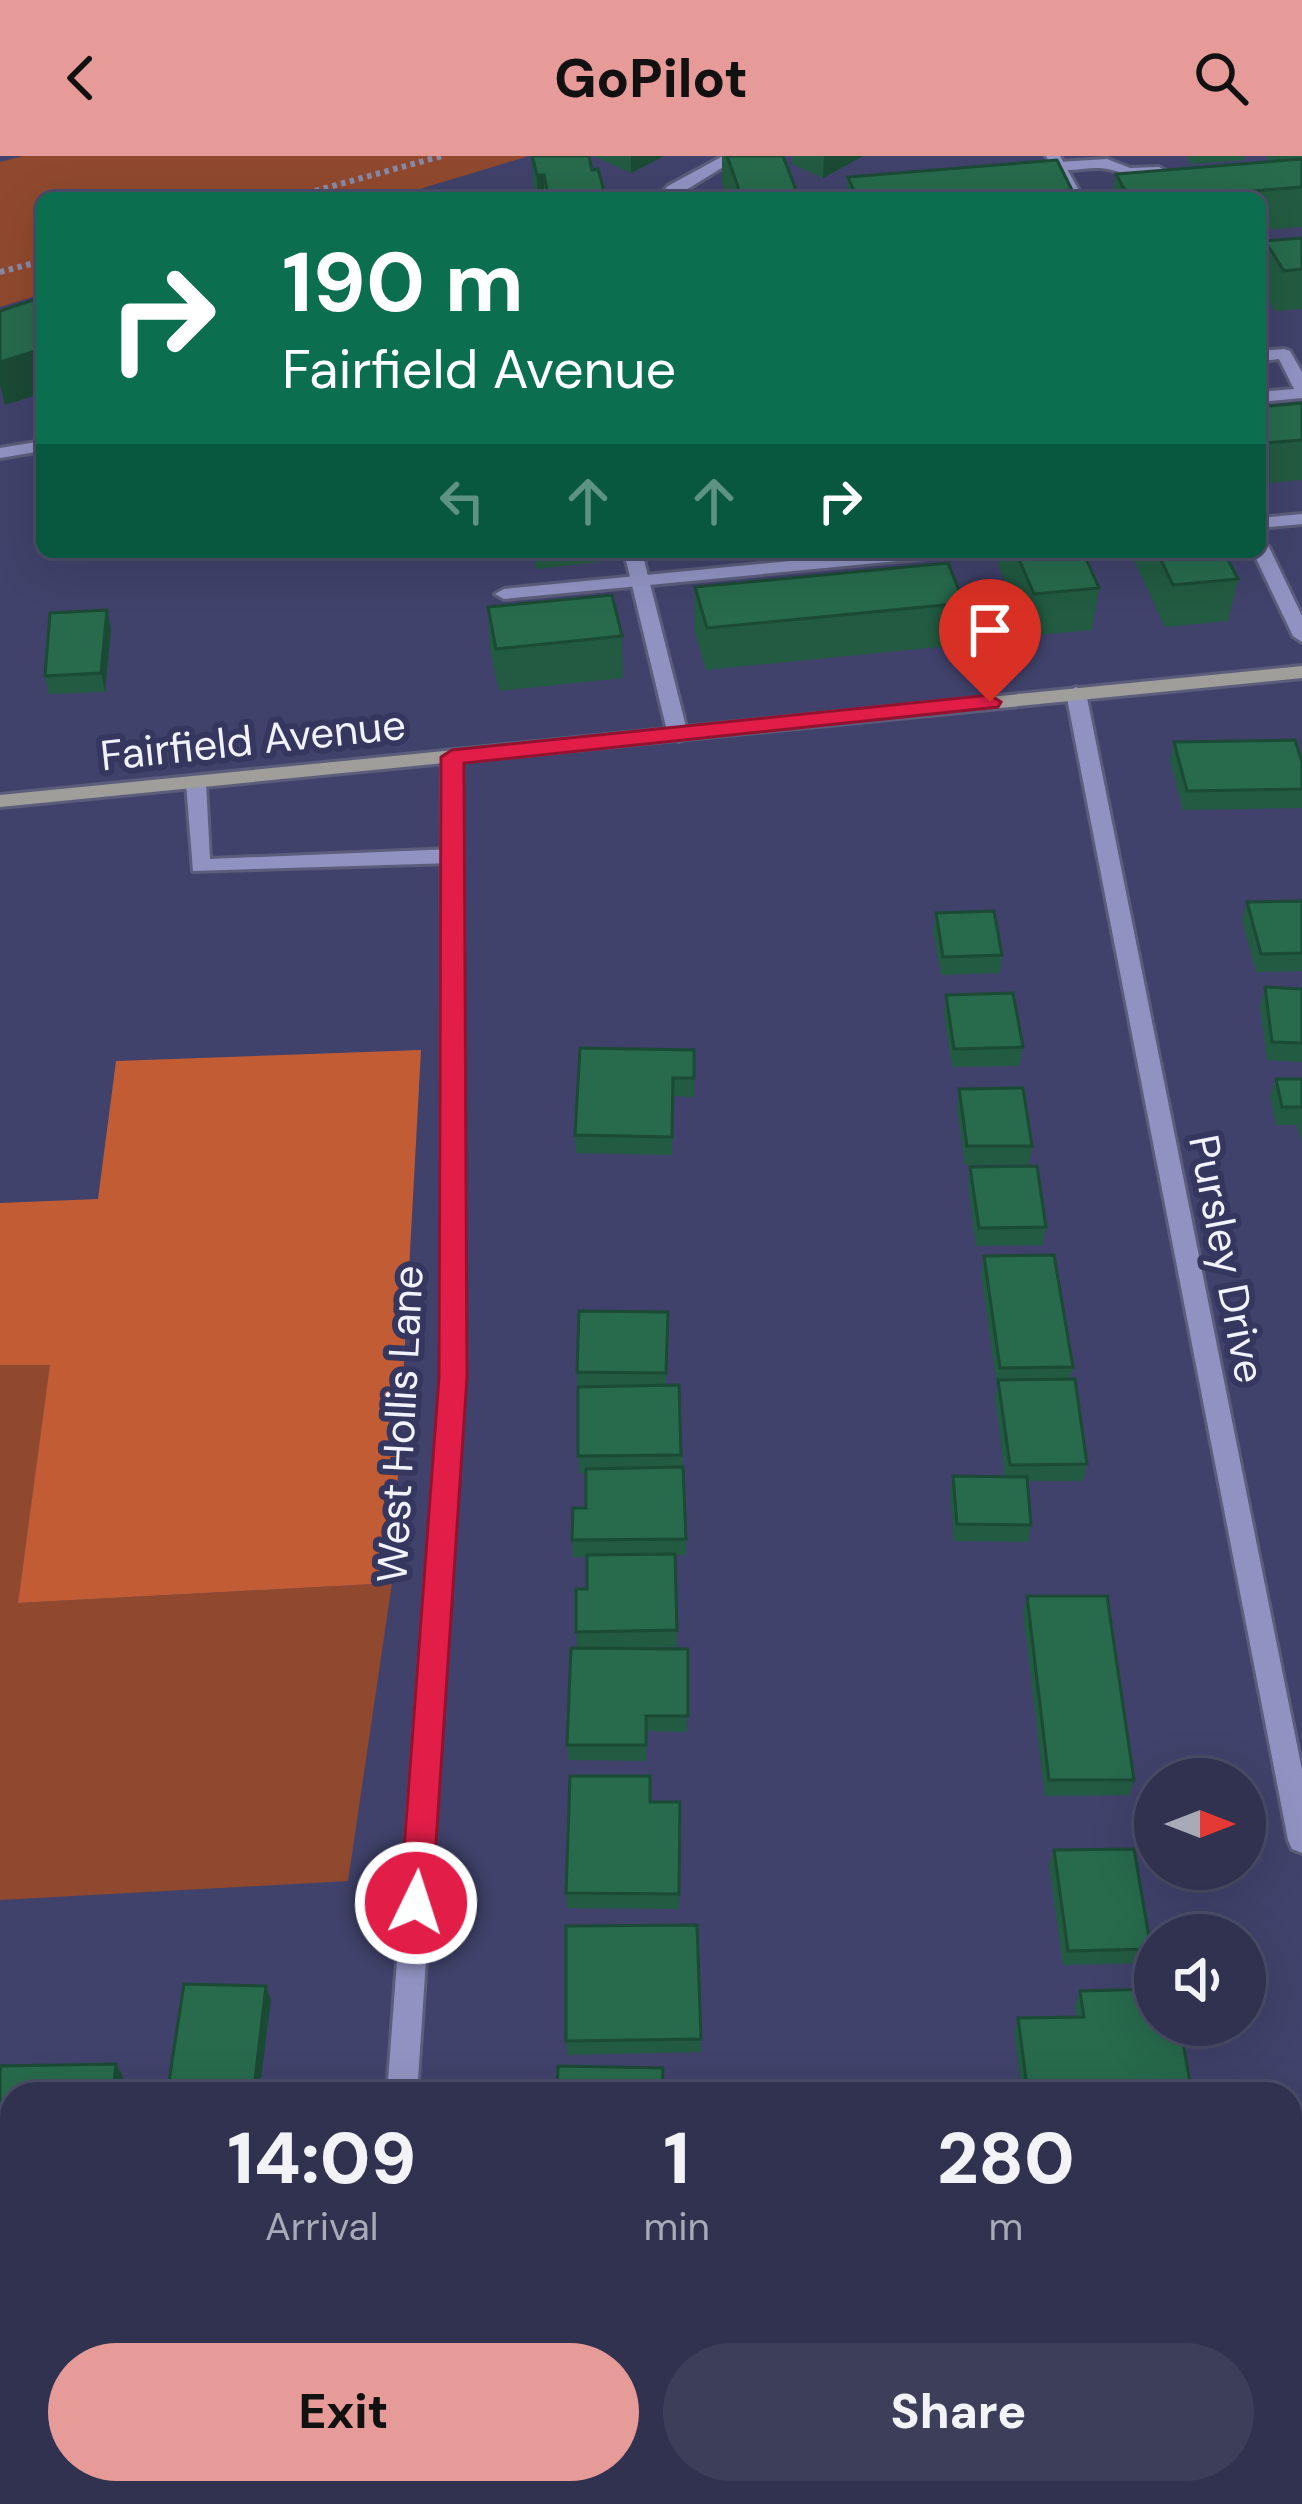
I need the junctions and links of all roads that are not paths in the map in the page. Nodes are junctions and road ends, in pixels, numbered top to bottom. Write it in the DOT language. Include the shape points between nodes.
graph roads {
  1 [pos="734,156"];
  2 [pos="1109,159"];
  3 [pos="1056,161"];
  4 [pos="1175,170"];
  5 [pos="675,192"];
  6 [pos="1072,192"];
  7 [pos="1266,356"];
  8 [pos="1302,390"];
  9 [pos="1266,396"];
  10 [pos="36,447"];
  11 [pos="0,453"];
  12 [pos="1302,519"];
  13 [pos="1266,522"];
  14 [pos="634,558"];
  15 [pos="879,558"];
  16 [pos="1265,558"];
  17 [pos="639,582"];
  18 [pos="504,594"];
  19 [pos="1302,636"];
  20 [pos="1302,672"];
  21 [pos="1076,693"];
  22 [pos="678,734"];
  23 [pos="452,757"];
  24 [pos="196,783"];
  25 [pos="0,801"];
  26 [pos="453,856"];
  27 [pos="1302,1840"];
  28 [pos="403,2082"];
  1 -- 5 [label="street"];
  2 -- 3 [label="street"];
  2 -- 4 [label="street" via="1128,173"];
  3 -- 6 [label="street"];
  7 -- 8 [label="street" via="1284,354"];
  8 -- 9 [label="street"];
  10 -- 11 [label="street"];
  12 -- 13 [label="street"];
  14 -- 17 [label="street"];
  15 -- 17 [label="street"];
  16 -- 19 [label="street"];
  17 -- 18 [label="street"];
  17 -- 22 [label="street"];
  20 -- 21 [label="main road, Fairfield Avenue"];
  21 -- 22 [label="main road, Fairfield Avenue"];
  21 -- 27 [label="street, Pursley Drive"];
  22 -- 23 [label="main road, Fairfield Avenue"];
  23 -- 24 [label="main road, Fairfield Avenue"];
  23 -- 26 [label="street, West Hollis Lane"];
  24 -- 25 [label="main road, Fairfield Avenue"];
  24 -- 26 [label="street" via="200,866"];
  26 -- 28 [label="street, West Hollis Lane" via="453,1377"];
}
